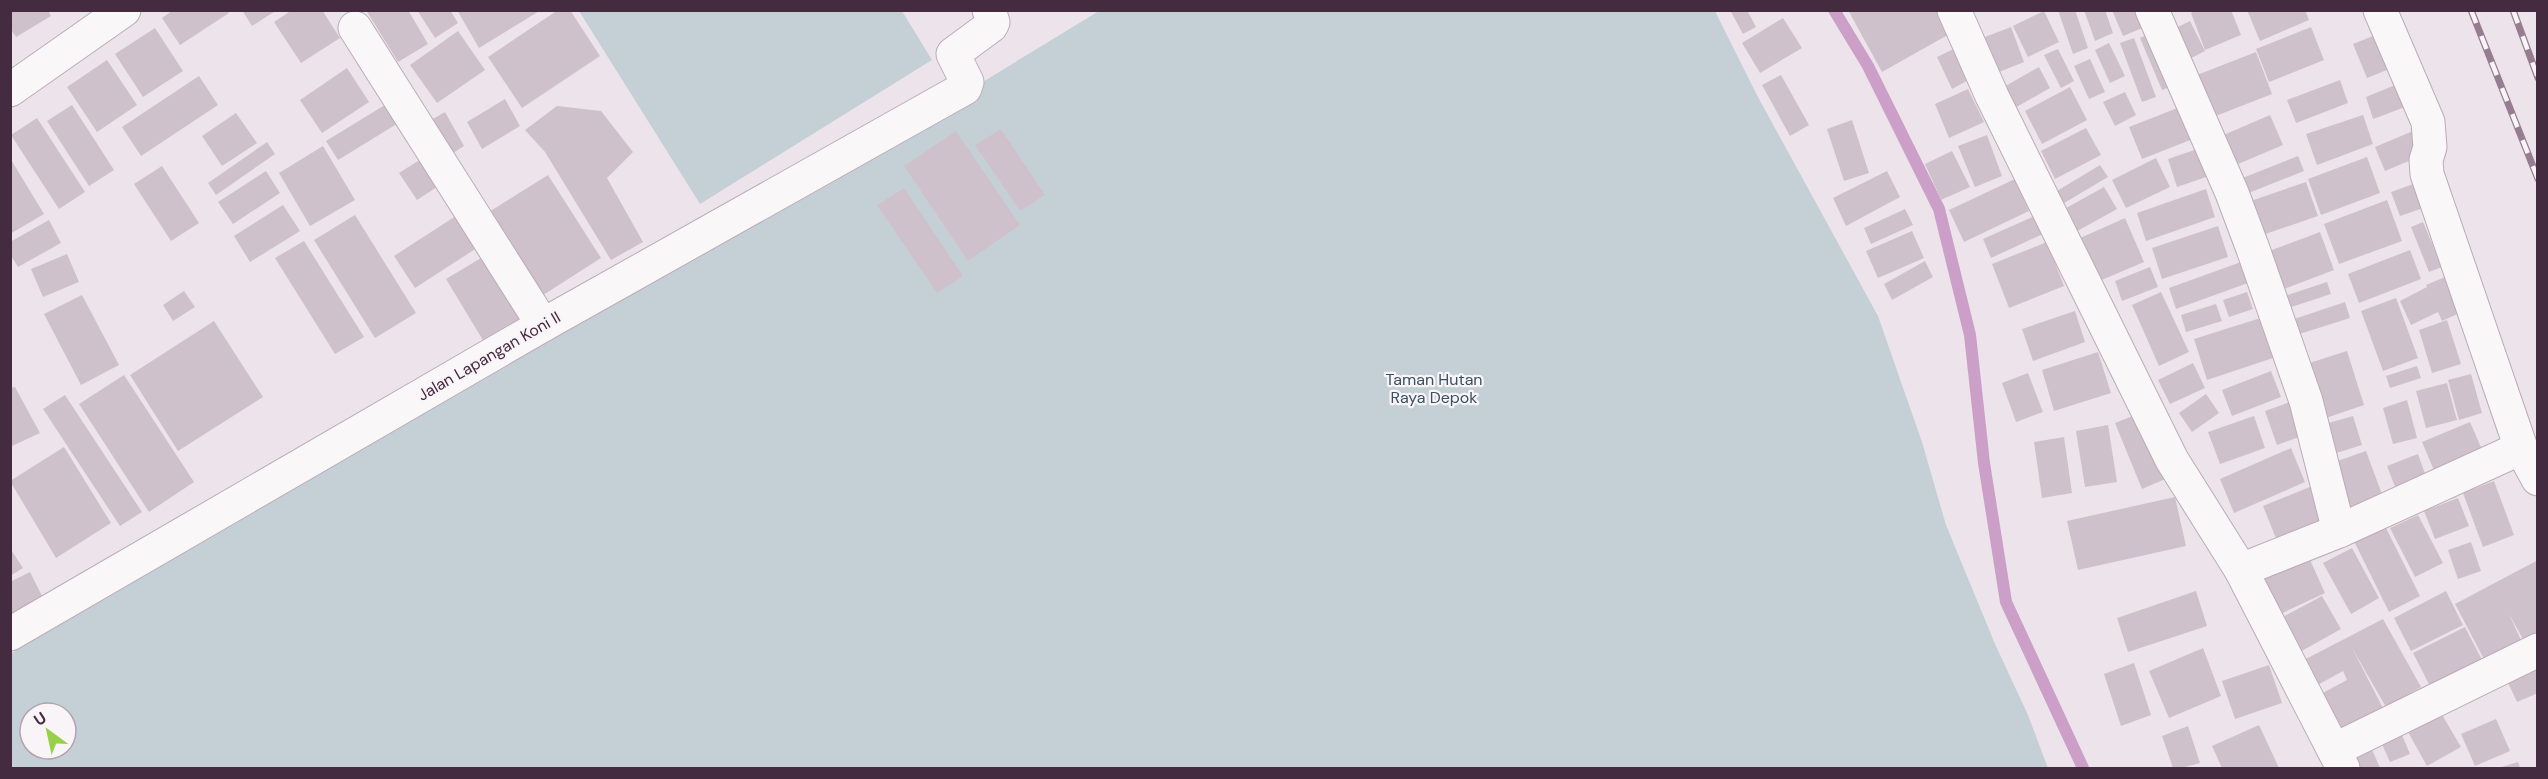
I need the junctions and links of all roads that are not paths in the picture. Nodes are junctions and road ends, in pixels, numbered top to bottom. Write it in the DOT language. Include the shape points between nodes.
graph roads {
  1 [pos="124,10"];
  2 [pos="989,10"];
  3 [pos="1954,10"];
  4 [pos="2152,10"];
  5 [pos="2380,10"];
  6 [pos="355,28"];
  7 [pos="10,90"];
  8 [pos="543,325"];
  9 [pos="2521,448"];
  10 [pos="2538,479"];
  11 [pos="2339,531"];
  12 [pos="2241,570"];
  13 [pos="10,634"];
  14 [pos="2538,650"];
  15 [pos="2339,759"];
  1 -- 7 [label="street"];
  2 -- 8 [label="street, Jalan Lapangan Koni II" via="991,26 953,54 967,82 965,88"];
  3 -- 12 [label="street" via="1992,96 2172,460"];
  4 -- 11 [label="street" via="2232,193 2307,401"];
  5 -- 9 [label="street" via="2428,122 2427,174"];
  6 -- 8 [label="street"];
  8 -- 13 [label="street, Jalan Lapangan Koni II"];
  9 -- 10 [label="street"];
  9 -- 11 [label="street"];
  11 -- 12 [label="street"];
  12 -- 15 [label="street"];
  14 -- 15 [label="street"];
}
